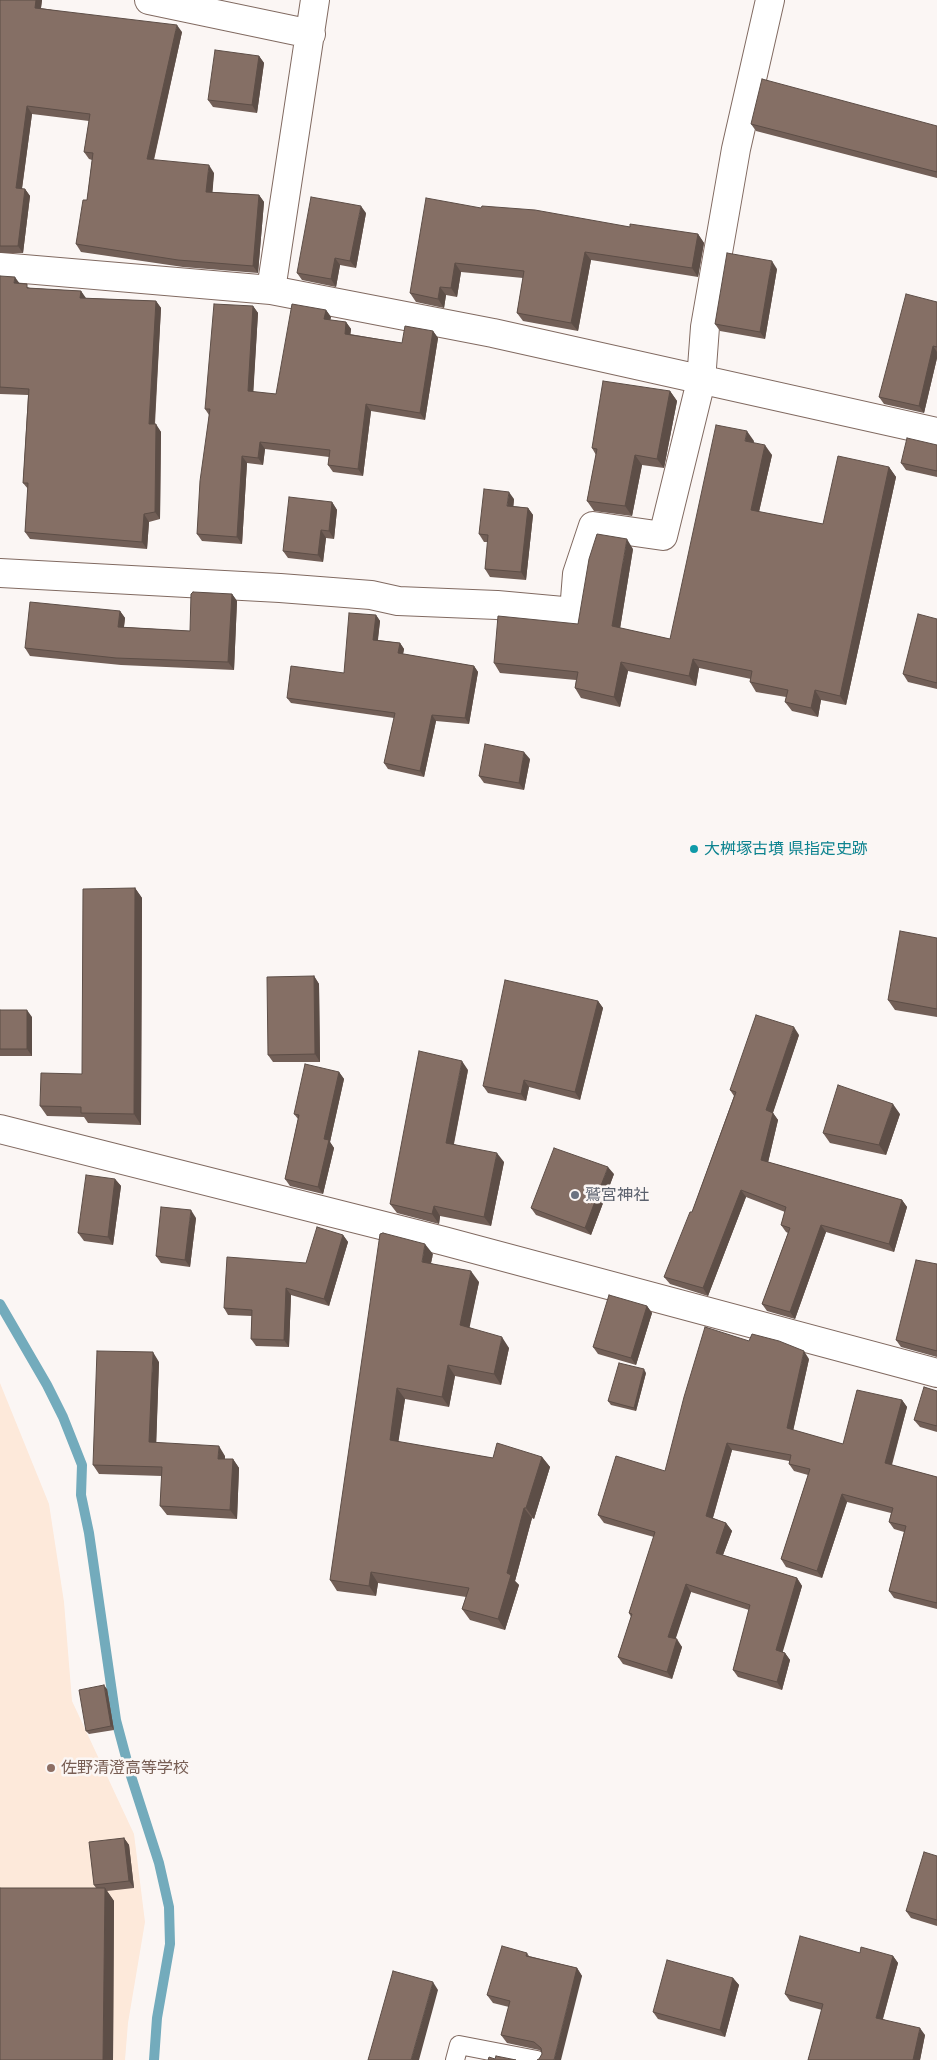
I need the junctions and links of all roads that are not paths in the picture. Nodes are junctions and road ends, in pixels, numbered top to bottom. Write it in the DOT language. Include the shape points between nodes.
graph roads {
  1 [pos="149,0"];
  2 [pos="314,0"];
  3 [pos="770,0"];
  4 [pos="311,34"];
  5 [pos="0,267"];
  6 [pos="271,290"];
  7 [pos="701,381"];
  8 [pos="937,432"];
  9 [pos="0,573"];
  10 [pos="0,1129"];
  11 [pos="937,1373"];
  12 [pos="455,2060"];
  13 [pos="537,2060"];
  1 -- 4 [label="street"];
  2 -- 4 [label="street"];
  3 -- 7 [label="street" via="735,158 705,327"];
  4 -- 6 [label="street"];
  5 -- 6 [label="street"];
  6 -- 7 [label="street" via="493,333"];
  7 -- 8 [label="street"];
  7 -- 9 [label="street" via="663,536 593,526 577,574 574,612 398,601 371,595 280,588"];
  10 -- 11 [label="street" via="444,1241"];
  12 -- 13 [label="lane" via="458,2045"];
}
